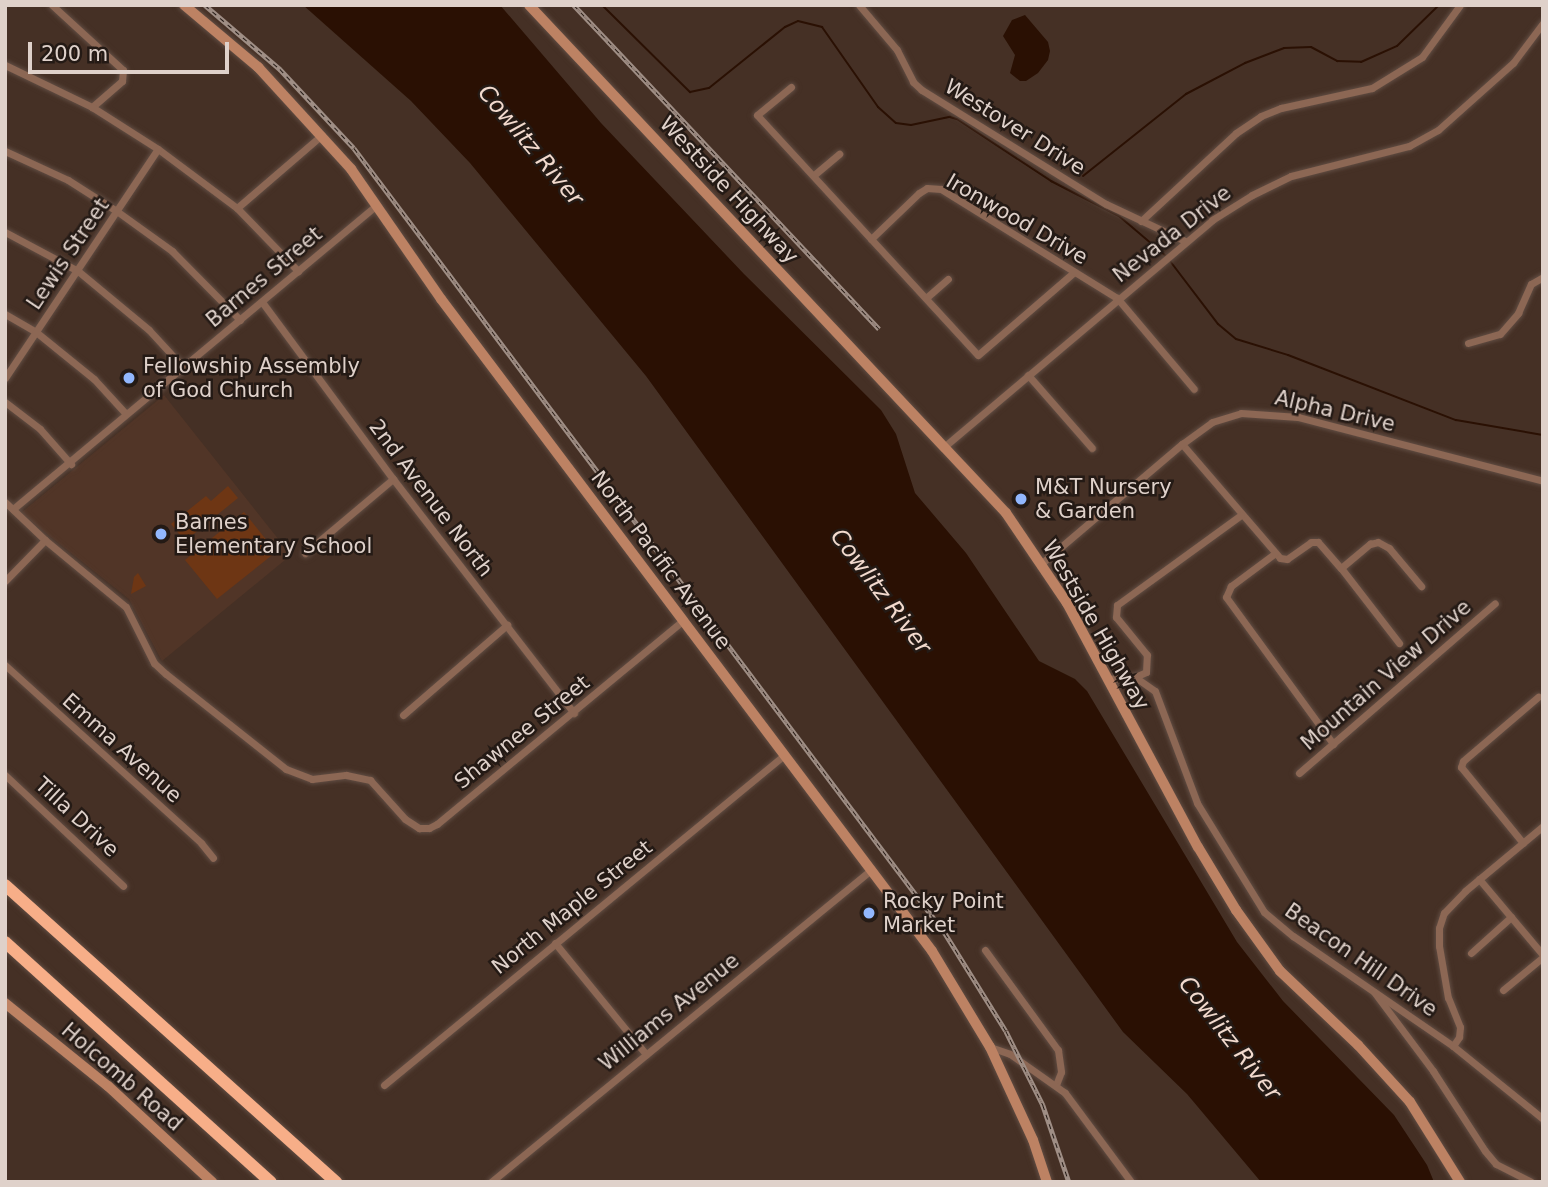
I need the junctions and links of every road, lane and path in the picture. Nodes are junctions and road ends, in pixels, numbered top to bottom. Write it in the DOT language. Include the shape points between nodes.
graph roads {
  1 [pos="52,5"];
  2 [pos="184,5"];
  3 [pos="528,5"];
  4 [pos="859,5"];
  5 [pos="1460,5"];
  6 [pos="1543,23"];
  7 [pos="5,65"];
  8 [pos="791,87"];
  9 [pos="92,107"];
  10 [pos="323,135"];
  11 [pos="158,149"];
  12 [pos="5,152"];
  13 [pos="839,154"];
  14 [pos="814,176"];
  15 [pos="376,205"];
  16 [pos="237,208"];
  17 [pos="118,212"];
  18 [pos="1141,221"];
  19 [pos="5,232"];
  20 [pos="871,239"];
  21 [pos="1185,241"];
  22 [pos="78,271"];
  23 [pos="298,271"];
  24 [pos="1074,272"];
  25 [pos="1543,277"];
  26 [pos="948,279"];
  27 [pos="926,298"];
  28 [pos="1118,298"];
  29 [pos="262,302"];
  30 [pos="5,314"];
  31 [pos="240,320"];
  32 [pos="36,332"];
  33 [pos="1468,343"];
  34 [pos="183,367"];
  35 [pos="1028,375"];
  36 [pos="5,379"];
  37 [pos="1194,389"];
  38 [pos="5,401"];
  39 [pos="126,414"];
  40 [pos="1182,444"];
  41 [pos="944,446"];
  42 [pos="1092,448"];
  43 [pos="71,464"];
  44 [pos="1543,472"];
  45 [pos="393,479"];
  46 [pos="1541,481"];
  47 [pos="5,502"];
  48 [pos="13,509"];
  49 [pos="1241,515"];
  50 [pos="45,540"];
  51 [pos="305,553"];
  52 [pos="1274,554"];
  53 [pos="1042,564"];
  54 [pos="1341,568"];
  55 [pos="5,581"];
  56 [pos="1421,586"];
  57 [pos="1495,603"];
  58 [pos="682,621"];
  59 [pos="507,625"];
  60 [pos="1399,643"];
  61 [pos="5,665"];
  62 [pos="1135,677"];
  63 [pos="1107,678"];
  64 [pos="1538,697"];
  65 [pos="574,713"];
  66 [pos="403,715"];
  67 [pos="1333,744"];
  68 [pos="783,756"];
  69 [pos="1299,774"];
  70 [pos="5,775"];
  71 [pos="1543,826"];
  72 [pos="1523,843"];
  73 [pos="213,858"];
  74 [pos="870,871"];
  75 [pos="1479,879"];
  76 [pos="5,885"];
  77 [pos="123,886"];
  78 [pos="1511,917"];
  79 [pos="5,942"];
  80 [pos="555,943"];
  81 [pos="985,950"];
  82 [pos="1471,953"];
  83 [pos="1543,956"];
  84 [pos="1372,989"];
  85 [pos="1503,990"];
  86 [pos="5,1003"];
  87 [pos="1454,1046"];
  88 [pos="990,1047"];
  89 [pos="646,1054"];
  90 [pos="384,1085"];
  91 [pos="1056,1085"];
  92 [pos="1543,1119"];
  93 [pos="212,1182"];
  94 [pos="271,1182"];
  95 [pos="336,1182"];
  96 [pos="491,1182"];
  97 [pos="1047,1182"];
  98 [pos="1131,1182"];
  99 [pos="1460,1182"];
  100 [pos="1531,1182"];
  1 -- 9 [label="street" via="123,70 122,80"];
  2 -- 10 [label="street, North Pacific Avenue" via="258,67"];
  3 -- 41 [label="street, Westside Highway"];
  4 -- 18 [label="street, Westover Drive" via="897,50 922,90"];
  5 -- 18 [label="street" via="1422,57 1372,88 1261,116 1236,133"];
  6 -- 21 [label="street, Nevada Drive" via="1514,63 1438,130 1409,146 1291,176 1252,195"];
  7 -- 9 [label="street"];
  8 -- 14 [label="street" via="757,116"];
  9 -- 11 [label="street"];
  10 -- 15 [label="street, North Pacific Avenue"];
  10 -- 16 [label="street"];
  11 -- 16 [label="street"];
  11 -- 17 [label="street, Lewis Street"];
  12 -- 17 [label="street" via="68,180"];
  13 -- 14 [label="street"];
  14 -- 20 [label="street"];
  15 -- 23 [label="street, Barnes Street"];
  15 -- 58 [label="street, North Pacific Avenue" via="440,299"];
  16 -- 23 [label="street"];
  17 -- 22 [label="street, Lewis Street"];
  17 -- 31 [label="street" via="172,251"];
  18 -- 21 [label="street, Westover Drive"];
  19 -- 22 [label="street"];
  20 -- 24 [label="street, Ironwood Drive" via="919,193 941,189"];
  20 -- 27 [label="street"];
  21 -- 28 [label="street, Nevada Drive"];
  22 -- 32 [label="street, Lewis Street"];
  22 -- 34 [label="street" via="149,330"];
  23 -- 29 [label="street, Barnes Street"];
  24 -- 27 [label="street" via="978,355"];
  24 -- 28 [label="street, Ironwood Drive"];
  25 -- 33 [label="street" via="1531,284 1518,313 1500,334"];
  26 -- 27 [label="street"];
  28 -- 35 [label="street, Nevada Drive"];
  28 -- 37 [label="street, Ironwood Drive"];
  29 -- 31 [label="street, Barnes Street"];
  29 -- 45 [label="street, 2nd Avenue North"];
  30 -- 32 [label="street"];
  31 -- 34 [label="street, Barnes Street"];
  32 -- 36 [label="street, Lewis Street"];
  32 -- 39 [label="street" via="93,379"];
  34 -- 39 [label="street, Barnes Street"];
  35 -- 41 [label="street, Nevada Drive"];
  35 -- 42 [label="street"];
  38 -- 43 [label="street" via="40,429"];
  39 -- 43 [label="street, Barnes Street"];
  40 -- 46 [label="street, Alpha Drive" via="1212,422 1261,412 1298,417"];
  40 -- 49 [label="street"];
  40 -- 53 [label="street, Alpha Drive"];
  41 -- 53 [label="street, Westside Highway" via="1006,513"];
  43 -- 48 [label="street, Barnes Street"];
  44 -- 46 [label="street"];
  45 -- 51 [label="street"];
  45 -- 59 [label="street, 2nd Avenue North"];
  47 -- 48 [label="street, Shawnee Street"];
  48 -- 50 [label="street, Shawnee Street"];
  49 -- 52 [label="street"];
  49 -- 62 [label="street" via="1117,605 1116,617 1147,655 1146,671"];
  50 -- 55 [label="street"];
  50 -- 65 [label="street, Shawnee Street" via="126,607 154,663 286,769 312,779 346,775 370,780 412,825 429,828"];
  52 -- 54 [label="street" via="1287,559 1318,542"];
  52 -- 67 [label="street" via="1231,586 1226,597"];
  53 -- 63 [label="street, Westside Highway"];
  54 -- 56 [label="street" via="1378,542 1389,548"];
  54 -- 60 [label="street"];
  57 -- 67 [label="street, Mountain View Drive"];
  58 -- 65 [label="street, Shawnee Street"];
  58 -- 68 [label="street, North Pacific Avenue"];
  59 -- 65 [label="street, 2nd Avenue North"];
  59 -- 66 [label="street"];
  61 -- 73 [label="street, Emma Avenue"];
  62 -- 63 [label="street"];
  62 -- 84 [label="street, Beacon Hill Drive" via="1157,695 1197,803 1254,898 1275,922"];
  63 -- 99 [label="street, Westside Highway" via="1198,847 1259,943 1280,971 1410,1102"];
  64 -- 72 [label="street" via="1461,767"];
  67 -- 69 [label="street, Mountain View Drive"];
  68 -- 74 [label="street, North Pacific Avenue"];
  68 -- 80 [label="street, North Maple Street"];
  70 -- 77 [label="street, Tilla Drive"];
  71 -- 72 [label="street"];
  72 -- 75 [label="street"];
  74 -- 88 [label="street, North Pacific Avenue" via="932,951"];
  74 -- 89 [label="street, Williams Avenue"];
  75 -- 78 [label="street"];
  75 -- 87 [label="street" via="1444,912 1439,928 1448,998 1460,1027"];
  76 -- 95 [label="highway"];
  78 -- 82 [label="street"];
  78 -- 83 [label="street"];
  79 -- 94 [label="highway"];
  80 -- 89 [label="street"];
  80 -- 90 [label="street, North Maple Street"];
  81 -- 91 [label="street" via="1058,1050 1061,1072"];
  83 -- 85 [label="street"];
  84 -- 87 [label="street, Beacon Hill Drive"];
  84 -- 100 [label="street" via="1433,1070 1485,1151 1496,1164"];
  86 -- 93 [label="street, Holcomb Road" via="108,1086"];
  87 -- 92 [label="street, Beacon Hill Drive"];
  88 -- 91 [label="street" via="1010,1054"];
  88 -- 97 [label="street, North Pacific Avenue"];
  89 -- 96 [label="street, Williams Avenue"];
  91 -- 98 [label="street"];
}
